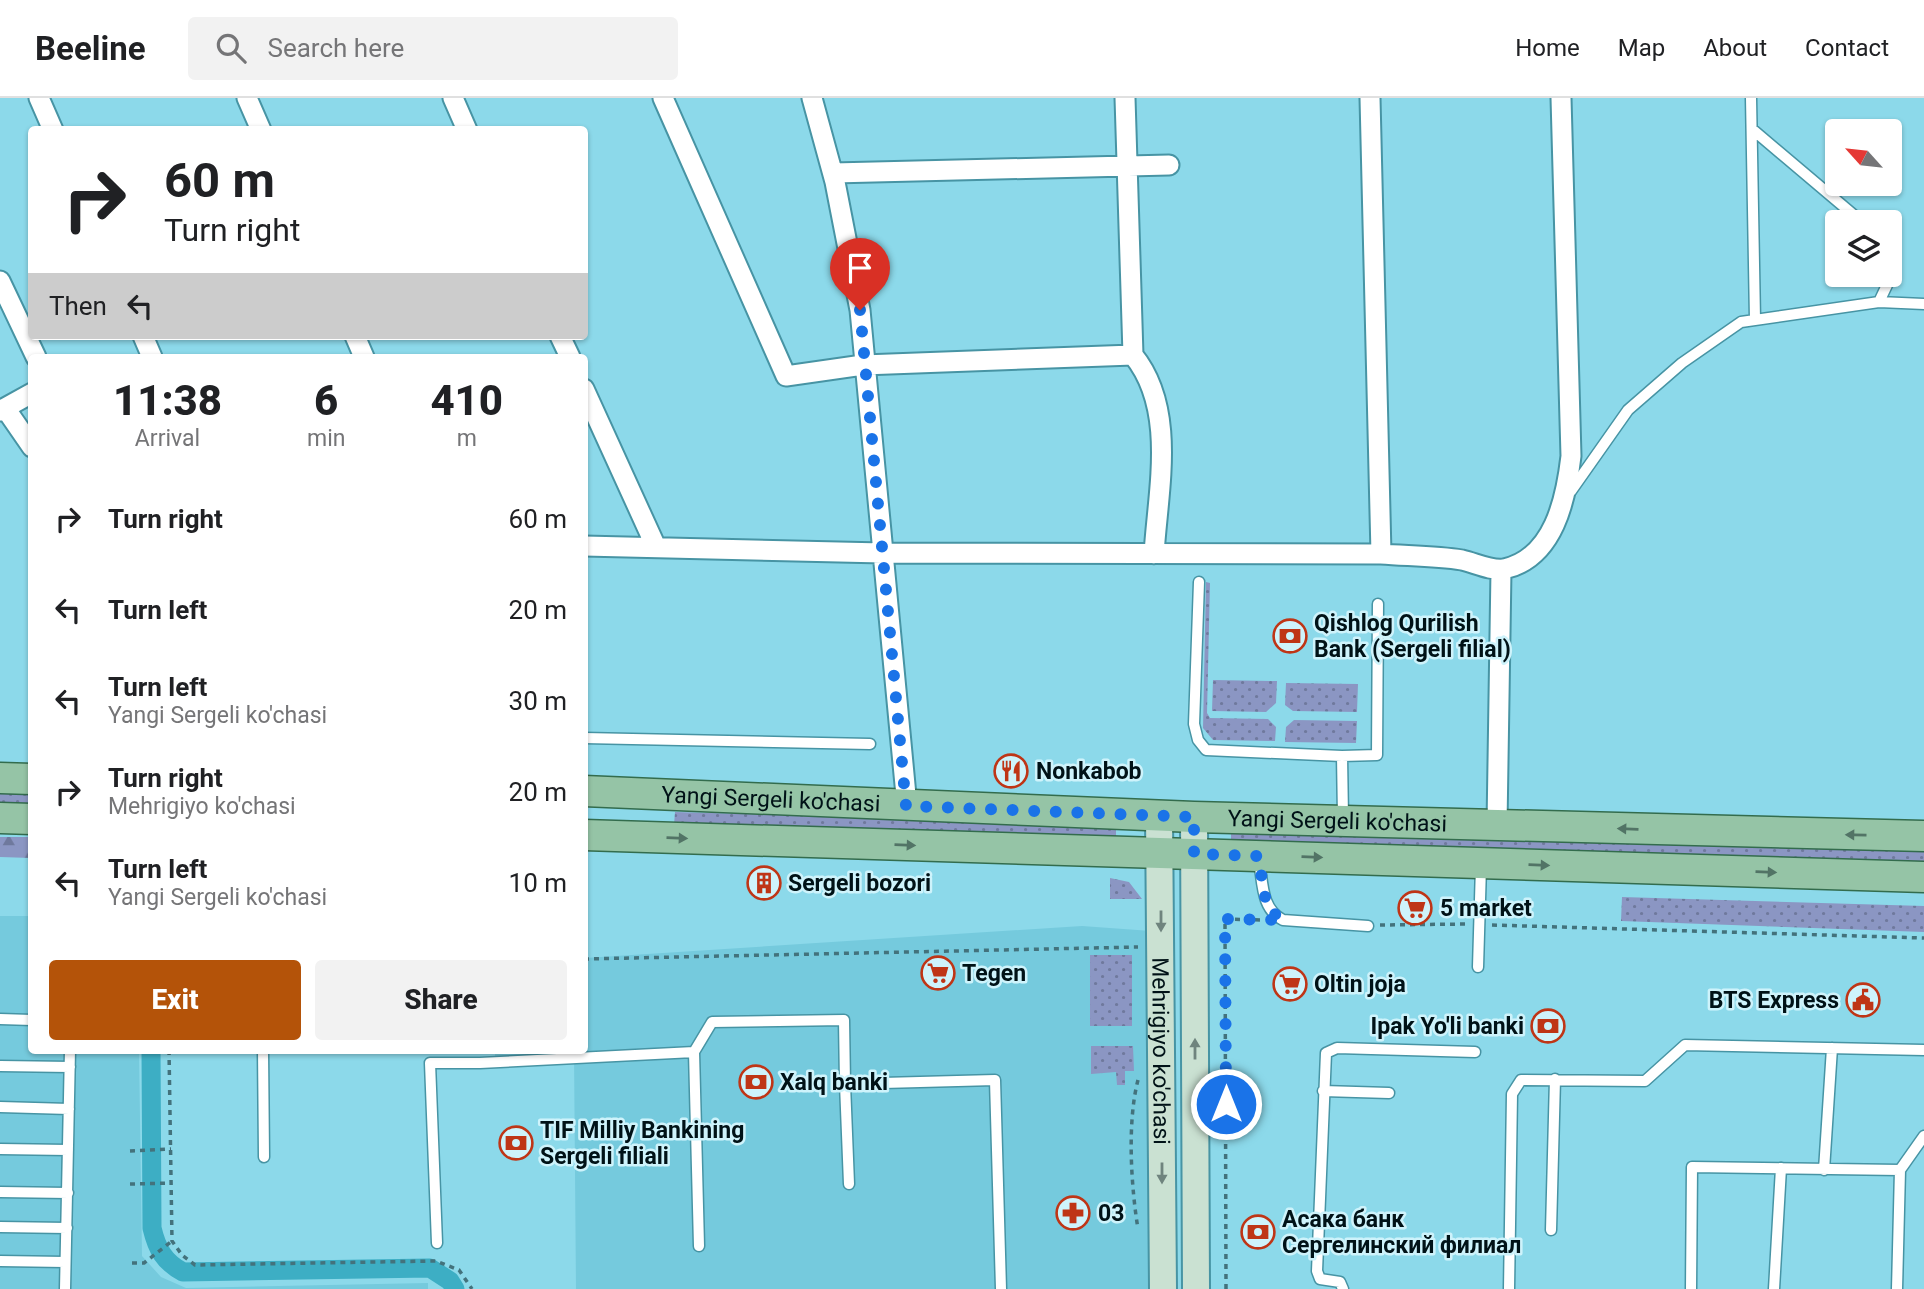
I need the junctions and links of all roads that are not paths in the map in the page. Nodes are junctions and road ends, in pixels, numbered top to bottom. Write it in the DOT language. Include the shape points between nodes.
graph roads {
  1 [pos="39,98"];
  2 [pos="247,98"];
  3 [pos="453,98"];
  4 [pos="663,98"];
  5 [pos="811,98"];
  6 [pos="1125,98"];
  7 [pos="1370,98"];
  8 [pos="1561,98"];
  9 [pos="1751,98"];
  10 [pos="51,126"];
  11 [pos="259,126"];
  12 [pos="465,126"];
  13 [pos="1752,129"];
  14 [pos="1126,164"];
  15 [pos="1169,165"];
  16 [pos="833,173"];
  17 [pos="1848,210"];
  18 [pos="0,281"];
  19 [pos="1886,287"];
  20 [pos="1879,302"];
  21 [pos="1924,304"];
  22 [pos="1755,320"];
  23 [pos="35,354"];
  24 [pos="1133,355"];
  25 [pos="863,365"];
  26 [pos="28,395"];
  27 [pos="588,398"];
  28 [pos="2,410"];
  29 [pos="28,442"];
  30 [pos="1566,497"];
  31 [pos="588,546"];
  32 [pos="656,547"];
  33 [pos="883,553"];
  34 [pos="1154,554"];
  35 [pos="1381,554"];
  36 [pos="1501,569"];
  37 [pos="1199,582"];
  38 [pos="1378,604"];
  39 [pos="588,738"];
  40 [pos="870,744"];
  41 [pos="1342,756"];
  42 [pos="0,778"];
  43 [pos="28,779"];
  44 [pos="588,791"];
  45 [pos="626,792"];
  46 [pos="906,806"];
  47 [pos="1159,815"];
  48 [pos="1194,817"];
  49 [pos="0,818"];
  50 [pos="28,819"];
  51 [pos="1343,821"];
  52 [pos="1497,825"];
  53 [pos="588,835"];
  54 [pos="623,836"];
  55 [pos="1924,836"];
  56 [pos="1160,853"];
  57 [pos="1194,854"];
  58 [pos="1258,856"];
  59 [pos="1481,863"];
  60 [pos="1924,877"];
  61 [pos="1368,926"];
  62 [pos="1478,967"];
  63 [pos="0,1019"];
  64 [pos="28,1020"];
  65 [pos="1832,1048"];
  66 [pos="1924,1050"];
  67 [pos="694,1052"];
  68 [pos="1475,1052"];
  69 [pos="70,1054"];
  70 [pos="263,1054"];
  71 [pos="479,1054"];
  72 [pos="480,1063"];
  73 [pos="0,1066"];
  74 [pos="70,1067"];
  75 [pos="1555,1079"];
  76 [pos="845,1084"];
  77 [pos="1323,1091"];
  78 [pos="1389,1093"];
  79 [pos="0,1107"];
  80 [pos="69,1109"];
  81 [pos="1924,1136"];
  82 [pos="0,1149"];
  83 [pos="68,1150"];
  84 [pos="264,1157"];
  85 [pos="1781,1168"];
  86 [pos="1824,1170"];
  87 [pos="1900,1170"];
  88 [pos="849,1184"];
  89 [pos="0,1192"];
  90 [pos="68,1193"];
  91 [pos="0,1227"];
  92 [pos="67,1228"];
  93 [pos="1550,1230"];
  94 [pos="436,1243"];
  95 [pos="699,1246"];
  96 [pos="0,1261"];
  97 [pos="65,1262"];
  98 [pos="65,1289"];
  99 [pos="1001,1289"];
  100 [pos="1163,1289"];
  101 [pos="1196,1289"];
  102 [pos="1343,1289"];
  103 [pos="1509,1289"];
  104 [pos="1691,1289"];
  105 [pos="1774,1289"];
  106 [pos="1897,1289"];
  1 -- 10 [label="street"];
  2 -- 11 [label="street"];
  3 -- 12 [label="street"];
  4 -- 25 [label="street" via="786,376"];
  5 -- 16 [label="street"];
  6 -- 14 [label="street"];
  7 -- 35 [label="street"];
  8 -- 30 [label="street" via="1571,456"];
  9 -- 13 [label="lane"];
  13 -- 17 [label="lane"];
  13 -- 22 [label="lane"];
  14 -- 15 [label="street"];
  14 -- 16 [label="street"];
  14 -- 24 [label="street"];
  16 -- 25 [label="street" via="860,310"];
  18 -- 23 [label="street"];
  19 -- 20 [label="lane"];
  20 -- 21 [label="lane"];
  20 -- 22 [label="lane"];
  22 -- 30 [label="lane" via="1741,322 1682,363 1628,410"];
  24 -- 25 [label="street"];
  24 -- 34 [label="street" via="1147,372 1161,423"];
  25 -- 33 [label="street"];
  26 -- 28 [label="street"];
  27 -- 32 [label="street"];
  28 -- 29 [label="street"];
  30 -- 36 [label="street" via="1539,548 1521,563"];
  31 -- 32 [label="street"];
  32 -- 33 [label="street"];
  33 -- 34 [label="street"];
  33 -- 46 [label="street"];
  34 -- 35 [label="street"];
  35 -- 36 [label="street" via="1461,560"];
  36 -- 52 [label="street"];
  37 -- 41 [label="lane" via="1194,724 1206,750"];
  38 -- 41 [label="lane" via="1377,755"];
  39 -- 40 [label="lane"];
  41 -- 51 [label="lane"];
  42 -- 43 [label="main road"];
  44 -- 45 [label="main road, Yangi Sergeli ko'chasi"];
  45 -- 46 [label="main road, Yangi Sergeli ko'chasi"];
  45 -- 54 [label="main road" via="637,802 640,815"];
  46 -- 47 [label="main road, Yangi Sergeli ko'chasi"];
  47 -- 48 [label="main road, Yangi Sergeli ko'chasi"];
  47 -- 56 [label="main road, Mehrigiyo ko'chasi"];
  48 -- 51 [label="main road, Yangi Sergeli ko'chasi"];
  48 -- 57 [label="main road, Mehrigiyo ko'chasi"];
  49 -- 50 [label="main road"];
  51 -- 52 [label="main road, Yangi Sergeli ko'chasi"];
  55 -- 52 [label="main road, Yangi Sergeli ko'chasi, one-way"];
  53 -- 54 [label="main road, Yangi Sergeli ko'chasi"];
  54 -- 56 [label="main road, Yangi Sergeli ko'chasi, one-way"];
  56 -- 57 [label="main road, Yangi Sergeli ko'chasi"];
  56 -- 100 [label="main road, Mehrigiyo ko'chasi, one-way"];
  57 -- 58 [label="main road, Yangi Sergeli ko'chasi"];
  101 -- 57 [label="main road, Mehrigiyo ko'chasi, one-way"];
  58 -- 59 [label="main road, Yangi Sergeli ko'chasi, one-way"];
  58 -- 61 [label="lane" via="1267,908 1283,920"];
  59 -- 60 [label="main road, Yangi Sergeli ko'chasi, one-way"];
  59 -- 62 [label="lane"];
  63 -- 64 [label="lane"];
  65 -- 66 [label="lane"];
  65 -- 75 [label="lane" via="1685,1045 1645,1082"];
  65 -- 86 [label="lane"];
  67 -- 72 [label="lane"];
  67 -- 76 [label="lane" via="712,1021 844,1020"];
  67 -- 95 [label="lane"];
  68 -- 77 [label="lane" via="1331,1049 1324,1058"];
  69 -- 74 [label="lane"];
  70 -- 84 [label="lane"];
  71 -- 72 [label="lane"];
  72 -- 94 [label="lane" via="430,1063"];
  73 -- 74 [label="lane"];
  74 -- 80 [label="lane"];
  75 -- 93 [label="lane"];
  75 -- 103 [label="lane" via="1521,1080 1512,1094"];
  76 -- 88 [label="lane"];
  76 -- 99 [label="lane" via="995,1080"];
  77 -- 78 [label="lane"];
  77 -- 102 [label="lane" via="1317,1271 1320,1279 1340,1282"];
  79 -- 80 [label="lane"];
  80 -- 83 [label="lane"];
  81 -- 87 [label="lane"];
  82 -- 83 [label="lane"];
  83 -- 90 [label="lane"];
  85 -- 86 [label="lane"];
  85 -- 104 [label="lane" via="1692,1167"];
  85 -- 105 [label="lane"];
  86 -- 87 [label="lane"];
  87 -- 106 [label="lane"];
  89 -- 90 [label="lane"];
  90 -- 92 [label="lane"];
  91 -- 92 [label="lane"];
  92 -- 97 [label="lane"];
  96 -- 97 [label="lane"];
  97 -- 98 [label="lane"];
}
